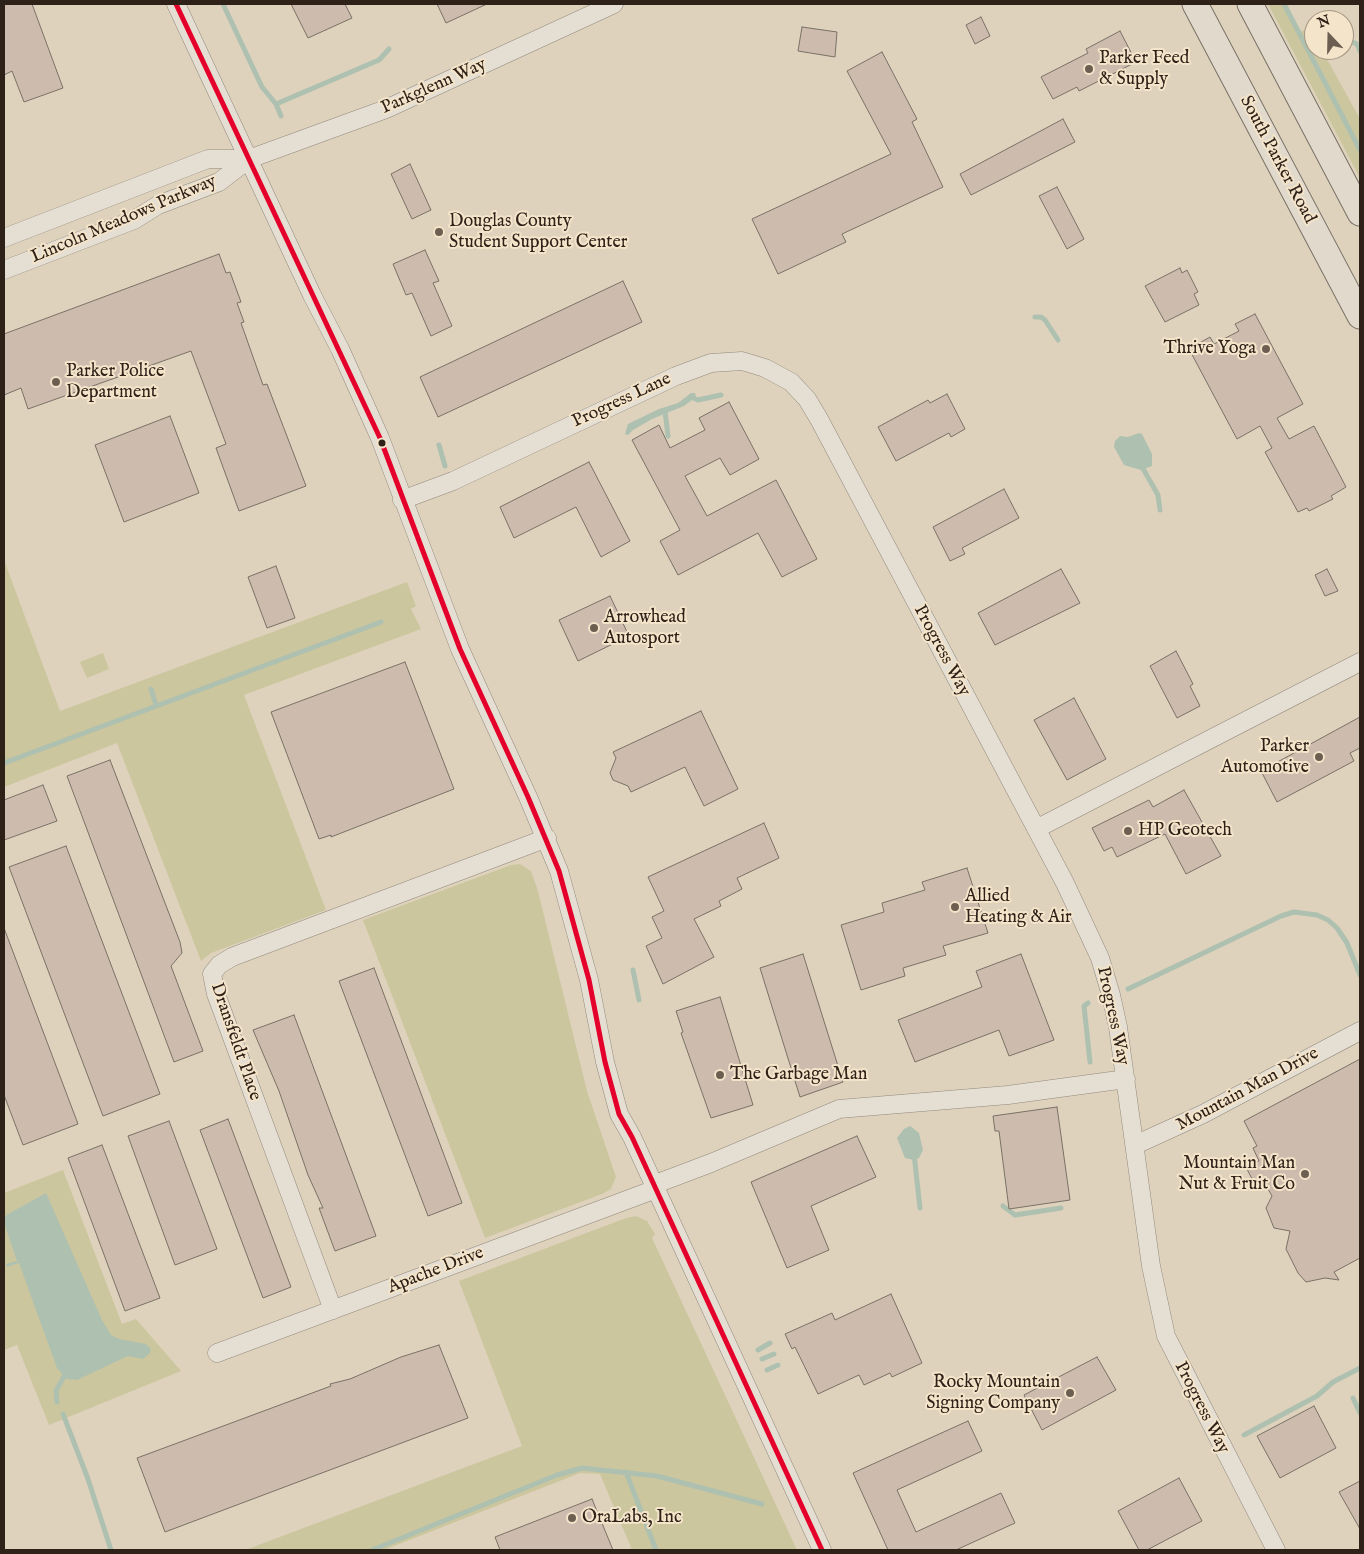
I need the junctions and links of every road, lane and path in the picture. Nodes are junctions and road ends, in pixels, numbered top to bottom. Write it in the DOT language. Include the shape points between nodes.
graph roads {
  1 [pos="176,4"];
  2 [pos="614,4"];
  3 [pos="1195,4"];
  4 [pos="1250,4"];
  5 [pos="249,159"];
  6 [pos="1360,213"];
  7 [pos="4,238"];
  8 [pos="4,270"];
  9 [pos="1360,316"];
  10 [pos="825,430"];
  11 [pos="402,500"];
  12 [pos="1360,662"];
  13 [pos="1036,829"];
  14 [pos="546,838"];
  15 [pos="1360,1031"];
  16 [pos="1126,1080"];
  17 [pos="1135,1145"];
  18 [pos="654,1187"];
  19 [pos="333,1310"];
  20 [pos="217,1353"];
  21 [pos="822,1550"];
  22 [pos="1276,1550"];
  1 -- 5 [label="street"];
  2 -- 5 [label="street, Parkglenn Way" via="386,109"];
  3 -- 9 [label="highway, South Parker Road"];
  4 -- 6 [label="highway"];
  5 -- 7 [label="street, Lincoln Meadows Parkway" via="208,159"];
  5 -- 8 [label="street, Lincoln Meadows Parkway" via="219,182 158,205 134,220"];
  5 -- 11 [label="street" via="363,399"];
  10 -- 11 [label="street, Progress Lane" via="807,399 782,377 742,362 711,362 453,481"];
  10 -- 13 [label="street, Progress Way"];
  11 -- 14 [label="street" via="460,649"];
  12 -- 13 [label="street"];
  13 -- 16 [label="street, Progress Way" via="1100,958 1115,1010"];
  14 -- 18 [label="street" via="565,889 589,980 614,1098"];
  14 -- 19 [label="street, Dransfeldt Place" via="232,957 212,974 216,994"];
  15 -- 17 [label="street, Mountain Man Drive" via="1203,1114"];
  16 -- 17 [label="street, Progress Way"];
  16 -- 18 [label="street, Apache Drive" via="839,1109"];
  17 -- 22 [label="street, Progress Way" via="1151,1266 1166,1336"];
  18 -- 19 [label="street, Apache Drive"];
  18 -- 21 [label="street"];
  19 -- 20 [label="street, Apache Drive"];
}
